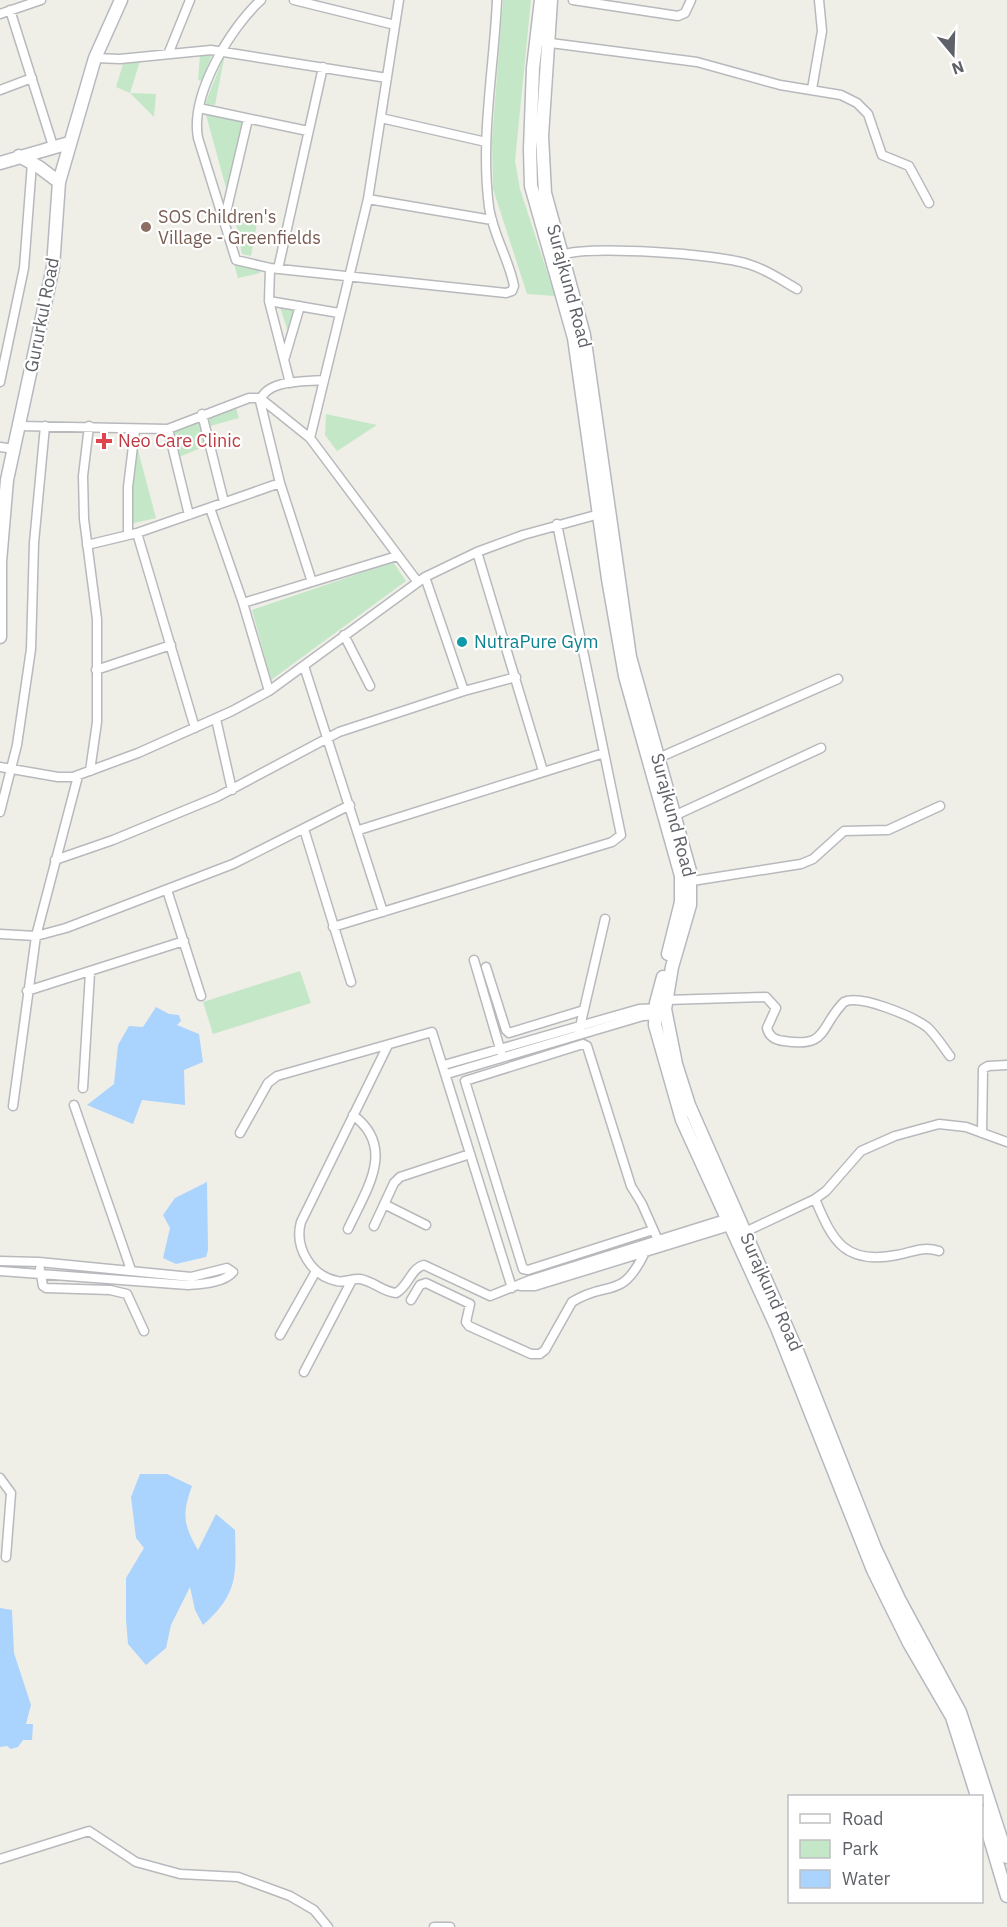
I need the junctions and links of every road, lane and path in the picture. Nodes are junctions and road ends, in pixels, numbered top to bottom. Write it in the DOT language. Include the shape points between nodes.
graph roads {
  1 [pos="41,0"];
  2 [pos="121,0"];
  3 [pos="190,0"];
  4 [pos="261,0"];
  5 [pos="294,0"];
  6 [pos="344,0"];
  7 [pos="399,0"];
  8 [pos="497,0"];
  9 [pos="541,0"];
  10 [pos="550,0"];
  11 [pos="573,0"];
  12 [pos="691,0"];
  13 [pos="819,0"];
  14 [pos="10,10"];
  15 [pos="342,11"];
  16 [pos="0,14"];
  17 [pos="395,25"];
  18 [pos="541,42"];
  19 [pos="219,50"];
  20 [pos="169,52"];
  21 [pos="95,58"];
  22 [pos="323,67"];
  23 [pos="32,78"];
  24 [pos="387,78"];
  25 [pos="812,89"];
  26 [pos="0,90"];
  27 [pos="199,108"];
  28 [pos="381,117"];
  29 [pos="248,119"];
  30 [pos="308,131"];
  31 [pos="486,142"];
  32 [pos="69,143"];
  33 [pos="53,146"];
  34 [pos="19,156"];
  35 [pos="0,163"];
  36 [pos="32,163"];
  37 [pos="59,182"];
  38 [pos="368,199"];
  39 [pos="929,203"];
  40 [pos="492,220"];
  41 [pos="224,222"];
  42 [pos="561,255"];
  43 [pos="274,269"];
  44 [pos="350,276"];
  45 [pos="797,289"];
  46 [pos="269,301"];
  47 [pos="300,306"];
  48 [pos="339,313"];
  49 [pos="285,357"];
  50 [pos="323,380"];
  51 [pos="0,382"];
  52 [pos="290,383"];
  53 [pos="261,398"];
  54 [pos="202,414"];
  55 [pos="20,426"];
  56 [pos="45,426"];
  57 [pos="89,426"];
  58 [pos="168,429"];
  59 [pos="135,430"];
  60 [pos="310,438"];
  61 [pos="0,447"];
  62 [pos="14,449"];
  63 [pos="280,483"];
  64 [pos="224,502"];
  65 [pos="210,508"];
  66 [pos="604,513"];
  67 [pos="189,515"];
  68 [pos="556,524"];
  69 [pos="132,534"];
  70 [pos="87,545"];
  71 [pos="477,552"];
  72 [pos="397,556"];
  73 [pos="421,579"];
  74 [pos="312,582"];
  75 [pos="243,603"];
  76 [pos="1,617"];
  77 [pos="344,635"];
  78 [pos="0,637"];
  79 [pos="171,645"];
  80 [pos="304,666"];
  81 [pos="96,670"];
  82 [pos="516,677"];
  83 [pos="838,679"];
  84 [pos="370,686"];
  85 [pos="269,691"];
  86 [pos="464,691"];
  87 [pos="216,719"];
  88 [pos="195,728"];
  89 [pos="329,736"];
  90 [pos="821,748"];
  91 [pos="604,753"];
  92 [pos="654,760"];
  93 [pos="0,767"];
  94 [pos="12,770"];
  95 [pos="90,771"];
  96 [pos="543,771"];
  97 [pos="78,776"];
  98 [pos="232,790"];
  99 [pos="350,805"];
  100 [pos="940,806"];
  101 [pos="0,812"];
  102 [pos="676,815"];
  103 [pos="304,830"];
  104 [pos="359,830"];
  105 [pos="56,860"];
  106 [pos="692,881"];
  107 [pos="167,890"];
  108 [pos="383,912"];
  109 [pos="605,919"];
  110 [pos="333,927"];
  111 [pos="0,934"];
  112 [pos="36,936"];
  113 [pos="184,941"];
  114 [pos="474,960"];
  115 [pos="486,967"];
  116 [pos="90,973"];
  117 [pos="351,982"];
  118 [pos="27,991"];
  119 [pos="201,996"];
  120 [pos="661,1009"];
  121 [pos="584,1010"];
  122 [pos="580,1030"];
  123 [pos="516,1031"];
  124 [pos="520,1043"];
  125 [pos="388,1045"];
  126 [pos="533,1047"];
  127 [pos="502,1053"];
  128 [pos="950,1056"];
  129 [pos="535,1057"];
  130 [pos="1007,1065"];
  131 [pos="445,1070"];
  132 [pos="83,1088"];
  133 [pos="74,1105"];
  134 [pos="13,1106"];
  135 [pos="353,1114"];
  136 [pos="240,1133"];
  137 [pos="982,1133"];
  138 [pos="1007,1142"];
  139 [pos="470,1154"];
  140 [pos="815,1199"];
  141 [pos="384,1204"];
  142 [pos="736,1223"];
  143 [pos="426,1225"];
  144 [pos="374,1226"];
  145 [pos="348,1229"];
  146 [pos="653,1230"];
  147 [pos="659,1244"];
  148 [pos="939,1251"];
  149 [pos="645,1252"];
  150 [pos="0,1261"];
  151 [pos="39,1262"];
  152 [pos="130,1270"];
  153 [pos="0,1271"];
  154 [pos="316,1271"];
  155 [pos="41,1274"];
  156 [pos="352,1280"];
  157 [pos="515,1287"];
  158 [pos="411,1300"];
  159 [pos="144,1331"];
  160 [pos="280,1335"];
  161 [pos="304,1372"];
  162 [pos="0,1478"];
  163 [pos="6,1557"];
  164 [pos="976,1795"];
  165 [pos="983,1818"];
  166 [pos="1007,1857"];
  167 [pos="0,1859"];
  168 [pos="1007,1896"];
  169 [pos="328,1927"];
  170 [pos="435,1927"];
  171 [pos="450,1927"];
  1 -- 14 [label="street"];
  2 -- 21 [label="main road, Gururkul Road"];
  3 -- 20 [label="street"];
  4 -- 19 [label="street"];
  5 -- 15 [label="street"];
  6 -- 15 [label="street"];
  7 -- 17 [label="street"];
  8 -- 31 [label="street"];
  9 -- 18 [label="main road, Surajkund Road"];
  10 -- 18 [label="main road, Surajkund Road"];
  11 -- 12 [label="street" via="678,16 685,13"];
  13 -- 25 [label="street" via="822,31"];
  14 -- 16 [label="street"];
  14 -- 23 [label="street"];
  15 -- 17 [label="street"];
  17 -- 24 [label="street"];
  18 -- 25 [label="street" via="697,62 780,85"];
  18 -- 42 [label="main road, Surajkund Road" via="542,169"];
  18 -- 66 [label="main road, Surajkund Road" via="530,149 531,186 574,338"];
  19 -- 20 [label="street"];
  19 -- 22 [label="street"];
  19 -- 27 [label="street"];
  20 -- 21 [label="street"];
  21 -- 32 [label="main road, Gururkul Road"];
  22 -- 24 [label="street"];
  22 -- 30 [label="street"];
  23 -- 26 [label="street"];
  23 -- 33 [label="street"];
  24 -- 28 [label="street"];
  25 -- 39 [label="street" via="846,96 865,111 880,152 909,166"];
  27 -- 29 [label="street"];
  27 -- 41 [label="street" via="198,138"];
  28 -- 31 [label="street"];
  28 -- 38 [label="street"];
  29 -- 30 [label="street"];
  29 -- 41 [label="street"];
  30 -- 43 [label="street"];
  31 -- 40 [label="street"];
  32 -- 33 [label="main road"];
  32 -- 37 [label="main road, Gururkul Road"];
  33 -- 34 [label="main road"];
  34 -- 35 [label="main road"];
  34 -- 36 [label="main road"];
  36 -- 37 [label="main road"];
  36 -- 51 [label="street" via="24,268"];
  37 -- 55 [label="main road, Gururkul Road" via="53,267"];
  38 -- 40 [label="street"];
  38 -- 44 [label="street"];
  40 -- 44 [label="street" via="513,279 509,292"];
  41 -- 43 [label="street" via="236,260"];
  42 -- 45 [label="street" via="597,249 715,258 750,264"];
  42 -- 66 [label="main road, Surajkund Road" via="584,335"];
  43 -- 44 [label="street"];
  43 -- 46 [label="street"];
  44 -- 48 [label="street"];
  46 -- 47 [label="street"];
  46 -- 49 [label="street"];
  47 -- 48 [label="street"];
  47 -- 49 [label="street"];
  48 -- 50 [label="street"];
  49 -- 52 [label="street"];
  50 -- 52 [label="street"];
  50 -- 60 [label="street"];
  52 -- 53 [label="street" via="274,387"];
  53 -- 54 [label="street" via="249,398"];
  53 -- 60 [label="street"];
  53 -- 63 [label="street"];
  54 -- 58 [label="street"];
  54 -- 64 [label="street"];
  55 -- 56 [label="street"];
  55 -- 62 [label="main road, Gururkul Road"];
  56 -- 57 [label="street"];
  56 -- 94 [label="street" via="34,543 31,649"];
  57 -- 59 [label="street"];
  57 -- 70 [label="street" via="83,476"];
  58 -- 59 [label="street"];
  58 -- 67 [label="street"];
  59 -- 69 [label="street" via="128,487"];
  60 -- 72 [label="street"];
  61 -- 62 [label="street"];
  62 -- 76 [label="main road, Gururkul Road" via="3,522"];
  63 -- 64 [label="street"];
  63 -- 74 [label="street"];
  64 -- 65 [label="street"];
  65 -- 67 [label="street"];
  65 -- 75 [label="street"];
  66 -- 68 [label="street"];
  66 -- 92 [label="main road, Surajkund Road" via="630,657"];
  67 -- 69 [label="street"];
  68 -- 71 [label="street"];
  68 -- 91 [label="street"];
  69 -- 70 [label="street"];
  69 -- 79 [label="street"];
  70 -- 81 [label="street" via="98,620"];
  71 -- 73 [label="street"];
  71 -- 82 [label="street"];
  72 -- 73 [label="street"];
  72 -- 74 [label="street"];
  73 -- 77 [label="street"];
  73 -- 86 [label="street"];
  74 -- 75 [label="street"];
  75 -- 85 [label="street"];
  76 -- 78 [label="main road, Gururkul Road"];
  77 -- 80 [label="street"];
  77 -- 84 [label="street"];
  79 -- 81 [label="street"];
  79 -- 88 [label="street"];
  80 -- 85 [label="street"];
  80 -- 89 [label="street"];
  81 -- 95 [label="street" via="97,722"];
  82 -- 86 [label="street"];
  82 -- 96 [label="street"];
  83 -- 92 [label="street"];
  85 -- 87 [label="street"];
  86 -- 89 [label="street"];
  87 -- 88 [label="street"];
  87 -- 98 [label="street"];
  88 -- 95 [label="street"];
  89 -- 98 [label="street"];
  89 -- 99 [label="street"];
  90 -- 102 [label="street"];
  91 -- 96 [label="street"];
  91 -- 108 [label="street" via="622,832 617,840"];
  92 -- 102 [label="main road, Surajkund Road"];
  92 -- 120 [label="main road, Surajkund Road" via="682,883"];
  93 -- 94 [label="street"];
  94 -- 97 [label="street"];
  94 -- 101 [label="street"];
  95 -- 97 [label="street"];
  96 -- 104 [label="street"];
  97 -- 105 [label="street"];
  98 -- 105 [label="street"];
  99 -- 103 [label="street"];
  99 -- 104 [label="street"];
  100 -- 106 [label="street" via="888,830 844,831 804,863"];
  102 -- 106 [label="main road, Surajkund Road"];
  103 -- 107 [label="street"];
  103 -- 110 [label="street"];
  104 -- 108 [label="street"];
  105 -- 112 [label="street"];
  106 -- 120 [label="main road, Surajkund Road" via="690,905"];
  107 -- 112 [label="street"];
  107 -- 113 [label="street"];
  108 -- 110 [label="street"];
  109 -- 121 [label="street"];
  110 -- 117 [label="street"];
  111 -- 112 [label="street"];
  112 -- 118 [label="street"];
  113 -- 116 [label="street"];
  113 -- 119 [label="street"];
  114 -- 127 [label="street"];
  115 -- 123 [label="street" via="506,1030"];
  116 -- 118 [label="street"];
  116 -- 132 [label="street"];
  118 -- 134 [label="street"];
  120 -- 122 [label="street"];
  120 -- 128 [label="street" via="766,997 776,1008 767,1028 770,1036 805,1043 823,1035 844,1002 859,999 920,1023"];
  120 -- 142 [label="main road, Surajkund Road" via="689,1105"];
  121 -- 122 [label="street"];
  121 -- 123 [label="street"];
  122 -- 124 [label="street"];
  122 -- 126 [label="street"];
  123 -- 124 [label="street"];
  124 -- 127 [label="street"];
  125 -- 131 [label="street" via="432,1032"];
  125 -- 135 [label="street"];
  125 -- 136 [label="street" via="273,1078"];
  126 -- 127 [label="street"];
  126 -- 129 [label="street"];
  127 -- 131 [label="street"];
  129 -- 146 [label="street" via="587,1046 631,1186"];
  129 -- 146 [label="street" via="464,1082 523,1269"];
  130 -- 137 [label="street" via="983,1069"];
  131 -- 139 [label="street"];
  133 -- 152 [label="street"];
  135 -- 145 [label="street" via="369,1128 377,1160"];
  135 -- 154 [label="street" via="300,1227 304,1253"];
  137 -- 138 [label="street"];
  137 -- 140 [label="street" via="939,1124 895,1136 861,1151"];
  139 -- 141 [label="street" via="404,1175 394,1183"];
  139 -- 157 [label="street"];
  140 -- 142 [label="street"];
  140 -- 148 [label="street" via="832,1234 849,1253 880,1257 921,1248"];
  141 -- 143 [label="street"];
  141 -- 144 [label="street"];
  142 -- 147 [label="street"];
  142 -- 164 [label="main road, Surajkund Road" via="873,1570 952,1717"];
  142 -- 166 [label="main road, Surajkund Road" via="798,1353 875,1548 960,1712"];
  146 -- 147 [label="street"];
  147 -- 149 [label="street"];
  147 -- 157 [label="street"];
  149 -- 157 [label="street" via="535,1286"];
  149 -- 158 [label="street" via="626,1283 572,1302 540,1354 531,1354 469,1326 466,1322 470,1304 426,1283 420,1285"];
  150 -- 151 [label="street"];
  151 -- 152 [label="street"];
  151 -- 155 [label="street"];
  152 -- 155 [label="street" via="191,1277 227,1268 232,1272 230,1276 188,1285"];
  153 -- 155 [label="street"];
  154 -- 156 [label="street" via="335,1281"];
  154 -- 160 [label="street"];
  155 -- 159 [label="street" via="46,1288 128,1294"];
  156 -- 157 [label="street" via="362,1279 396,1293 424,1265 485,1295"];
  156 -- 161 [label="street"];
  162 -- 163 [label="street" via="11,1493"];
  165 -- 168 [label="main road"];
  167 -- 169 [label="street" via="89,1832 136,1862 180,1875 238,1877 290,1896 314,1910"];
  170 -- 171 [label="street"];
}
